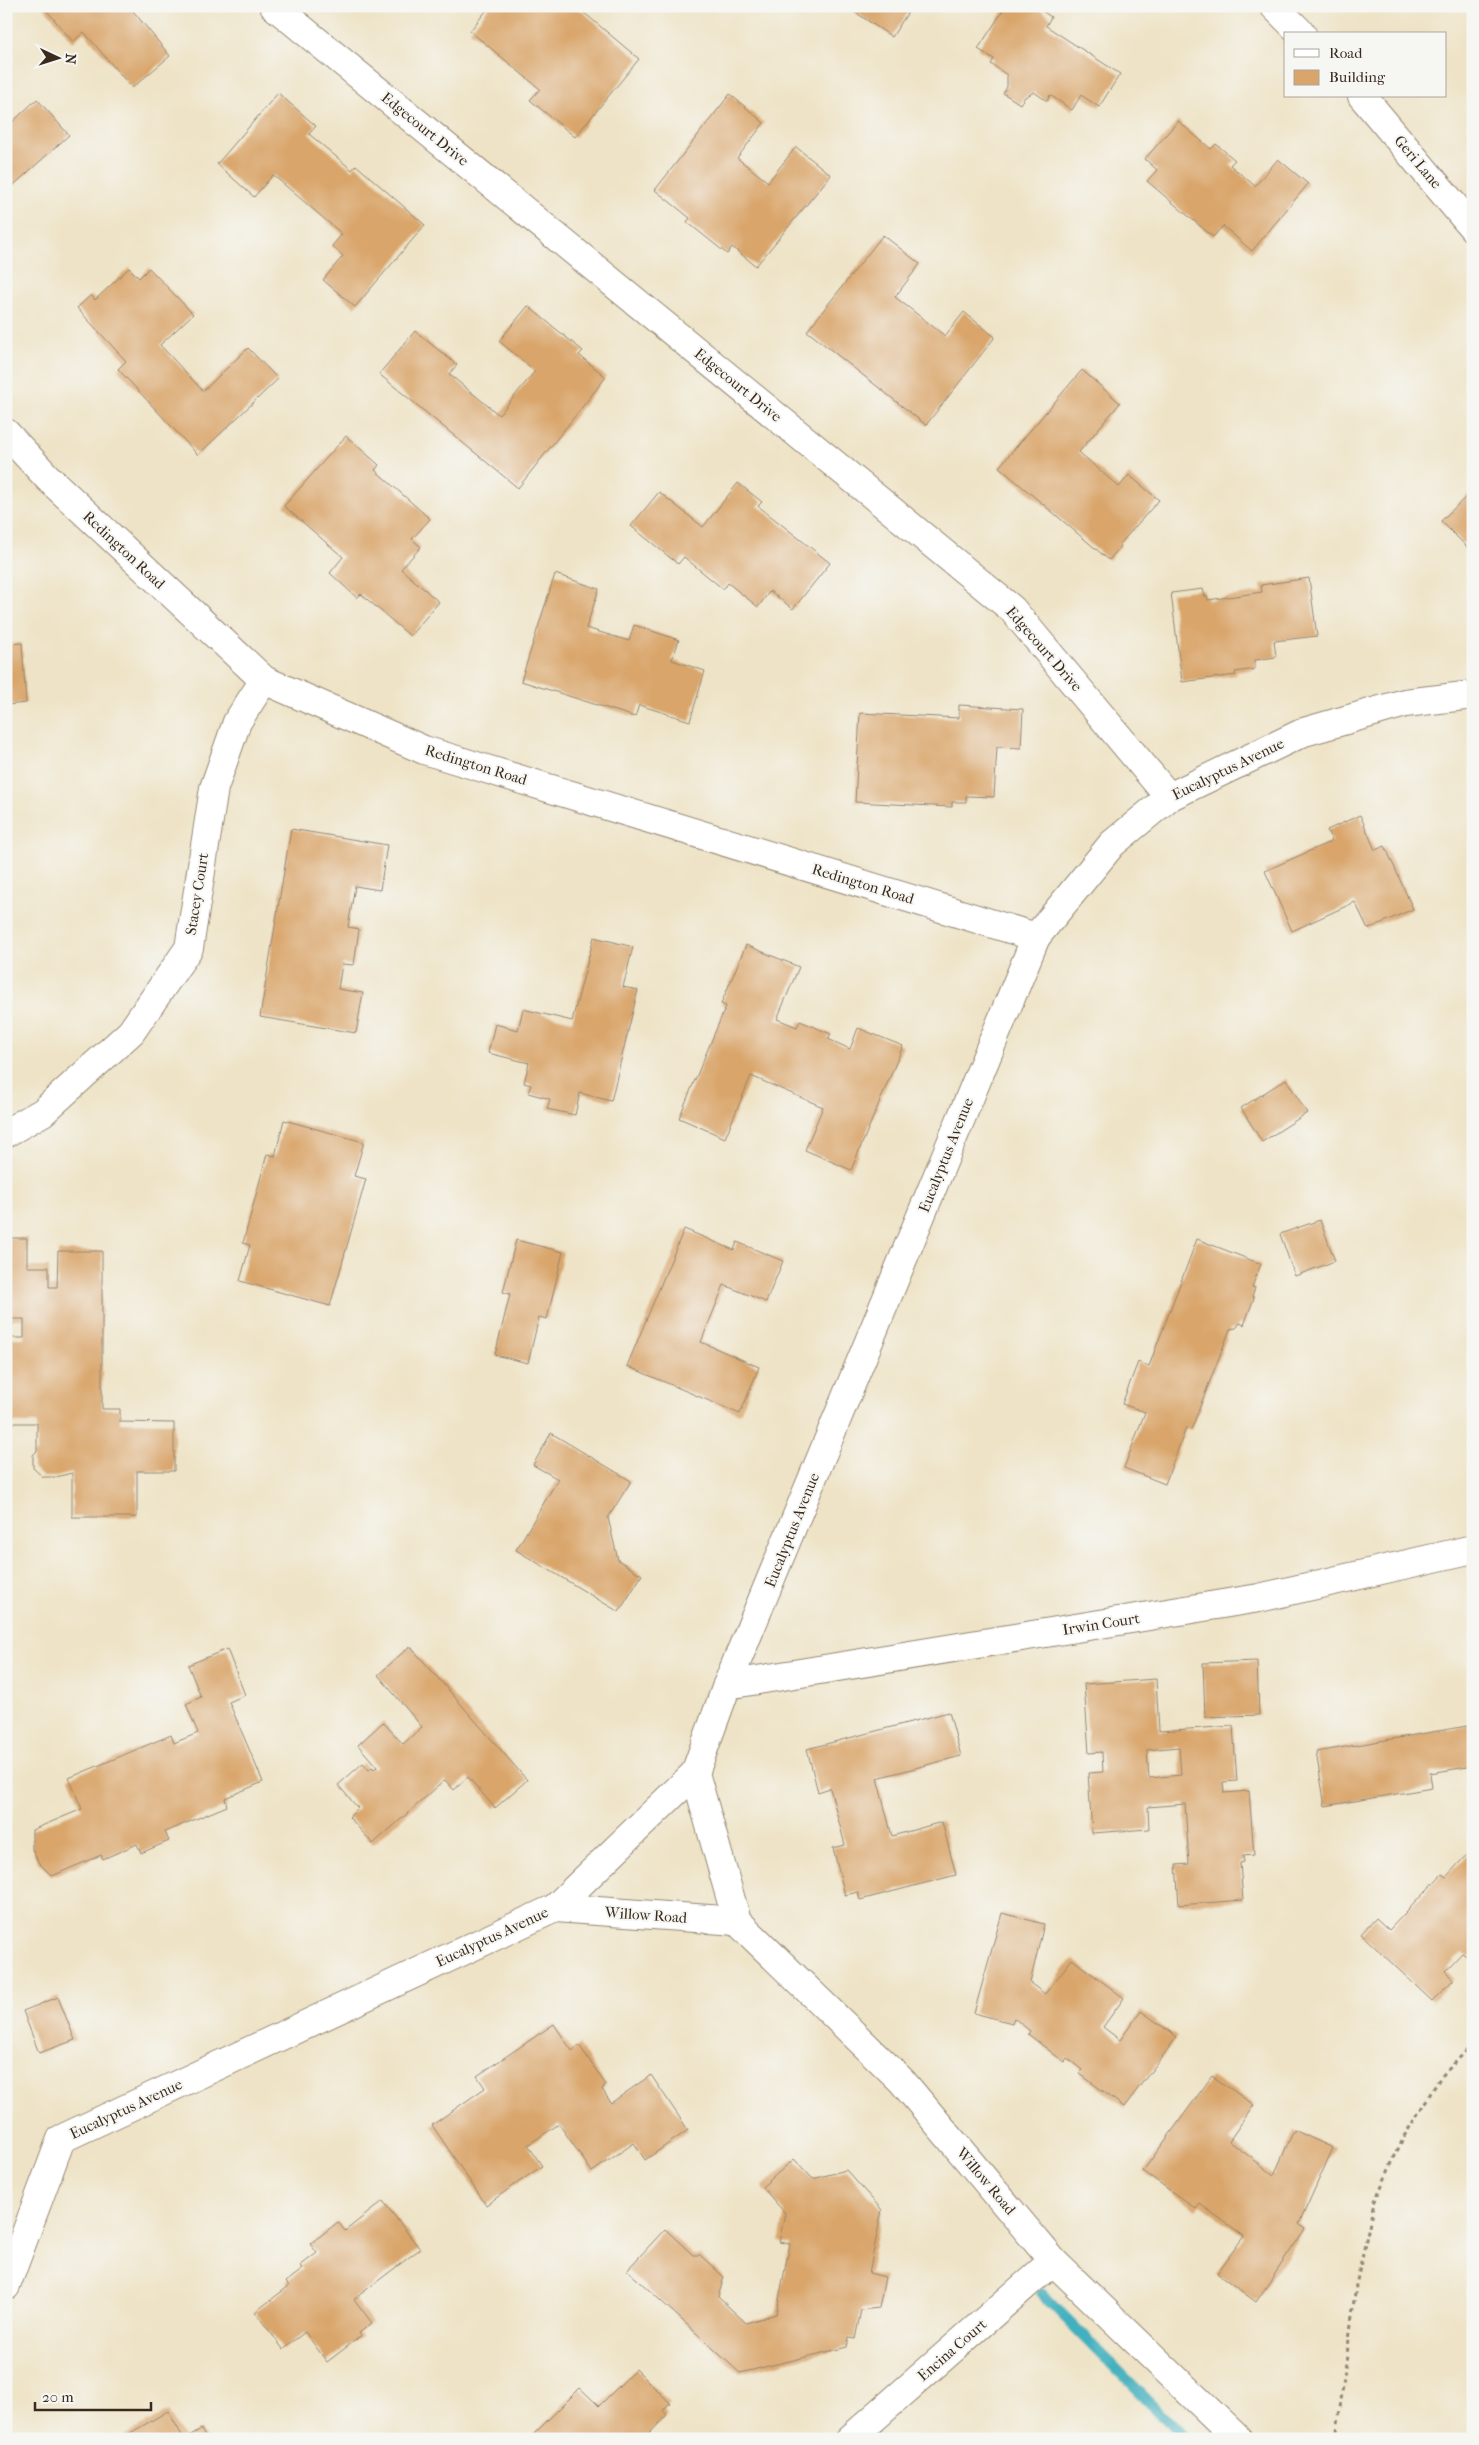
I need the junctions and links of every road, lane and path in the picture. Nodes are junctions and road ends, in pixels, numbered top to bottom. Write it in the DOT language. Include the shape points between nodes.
graph roads {
  1 [pos="274,6"];
  2 [pos="1274,6"];
  3 [pos="1300,32"];
  4 [pos="1364,98"];
  5 [pos="1473,228"];
  6 [pos="6,434"];
  7 [pos="264,680"];
  8 [pos="1473,695"];
  9 [pos="1169,797"];
  10 [pos="1036,937"];
  11 [pos="6,1133"];
  12 [pos="1473,1549"];
  13 [pos="727,1685"];
  14 [pos="695,1773"];
  15 [pos="554,1908"];
  16 [pos="737,1922"];
  17 [pos="1473,2044"];
  18 [pos="1053,2262"];
  19 [pos="6,2286"];
  20 [pos="850,2439"];
  21 [pos="1238,2439"];
  22 [pos="1336,2439"];
  1 -- 9 [label="street, Edgecourt Drive" via="1012,609"];
  2 -- 3 [label="street"];
  4 -- 5 [label="street, Geri Lane"];
  6 -- 7 [label="street, Redington Road" via="48,478"];
  7 -- 10 [label="street, Redington Road" via="424,750"];
  7 -- 11 [label="street, Stacey Court" via="238,722 214,788 188,948 131,1032 43,1112"];
  8 -- 9 [label="street, Eucalyptus Avenue" via="1405,703 1304,732"];
  9 -- 10 [label="street, Eucalyptus Avenue" via="1112,844"];
  10 -- 13 [label="street, Eucalyptus Avenue"];
  12 -- 13 [label="street, Irwin Court" via="1259,1598"];
  13 -- 14 [label="street, Eucalyptus Avenue"];
  14 -- 15 [label="street, Eucalyptus Avenue"];
  14 -- 16 [label="street"];
  15 -- 16 [label="street, Willow Road"];
  15 -- 19 [label="street, Eucalyptus Avenue" via="61,2139"];
  16 -- 18 [label="street, Willow Road" via="902,2081"];
  17 -- 22 [label="path" via="1440,2078 1403,2138 1374,2203 1356,2285"];
  18 -- 20 [label="street, Encina Court"];
  18 -- 21 [label="street, Willow Road"];
}
